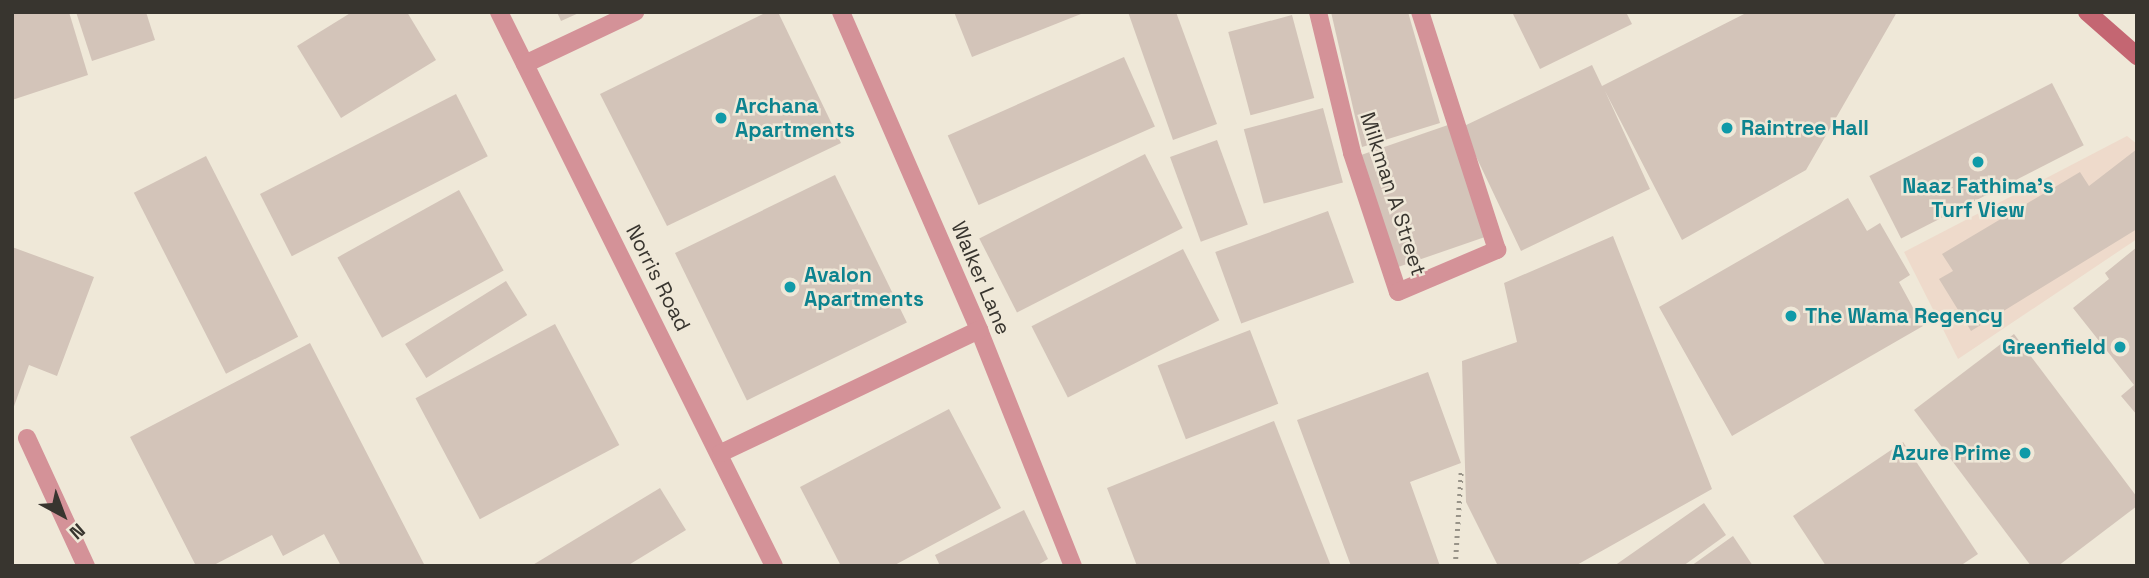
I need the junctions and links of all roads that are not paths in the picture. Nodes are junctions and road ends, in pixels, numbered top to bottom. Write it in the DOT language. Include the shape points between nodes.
graph roads {
  1 [pos="499,12"];
  2 [pos="635,12"];
  3 [pos="841,12"];
  4 [pos="1318,12"];
  5 [pos="1420,12"];
  6 [pos="2087,12"];
  7 [pos="2137,56"];
  8 [pos="526,64"];
  9 [pos="979,330"];
  10 [pos="27,438"];
  11 [pos="721,453"];
  12 [pos="86,566"];
  13 [pos="774,566"];
  14 [pos="1073,566"];
  1 -- 8 [label="street, Norris Road"];
  2 -- 8 [label="street"];
  3 -- 9 [label="street, Walker Lane"];
  4 -- 5 [label="street, Milkman A Street" via="1352,153 1398,292 1497,250"];
  6 -- 7 [label="street"];
  8 -- 11 [label="street, Norris Road"];
  9 -- 11 [label="street"];
  9 -- 14 [label="street, Walker Lane"];
  10 -- 12 [label="street"];
  11 -- 13 [label="street, Norris Road"];
}
